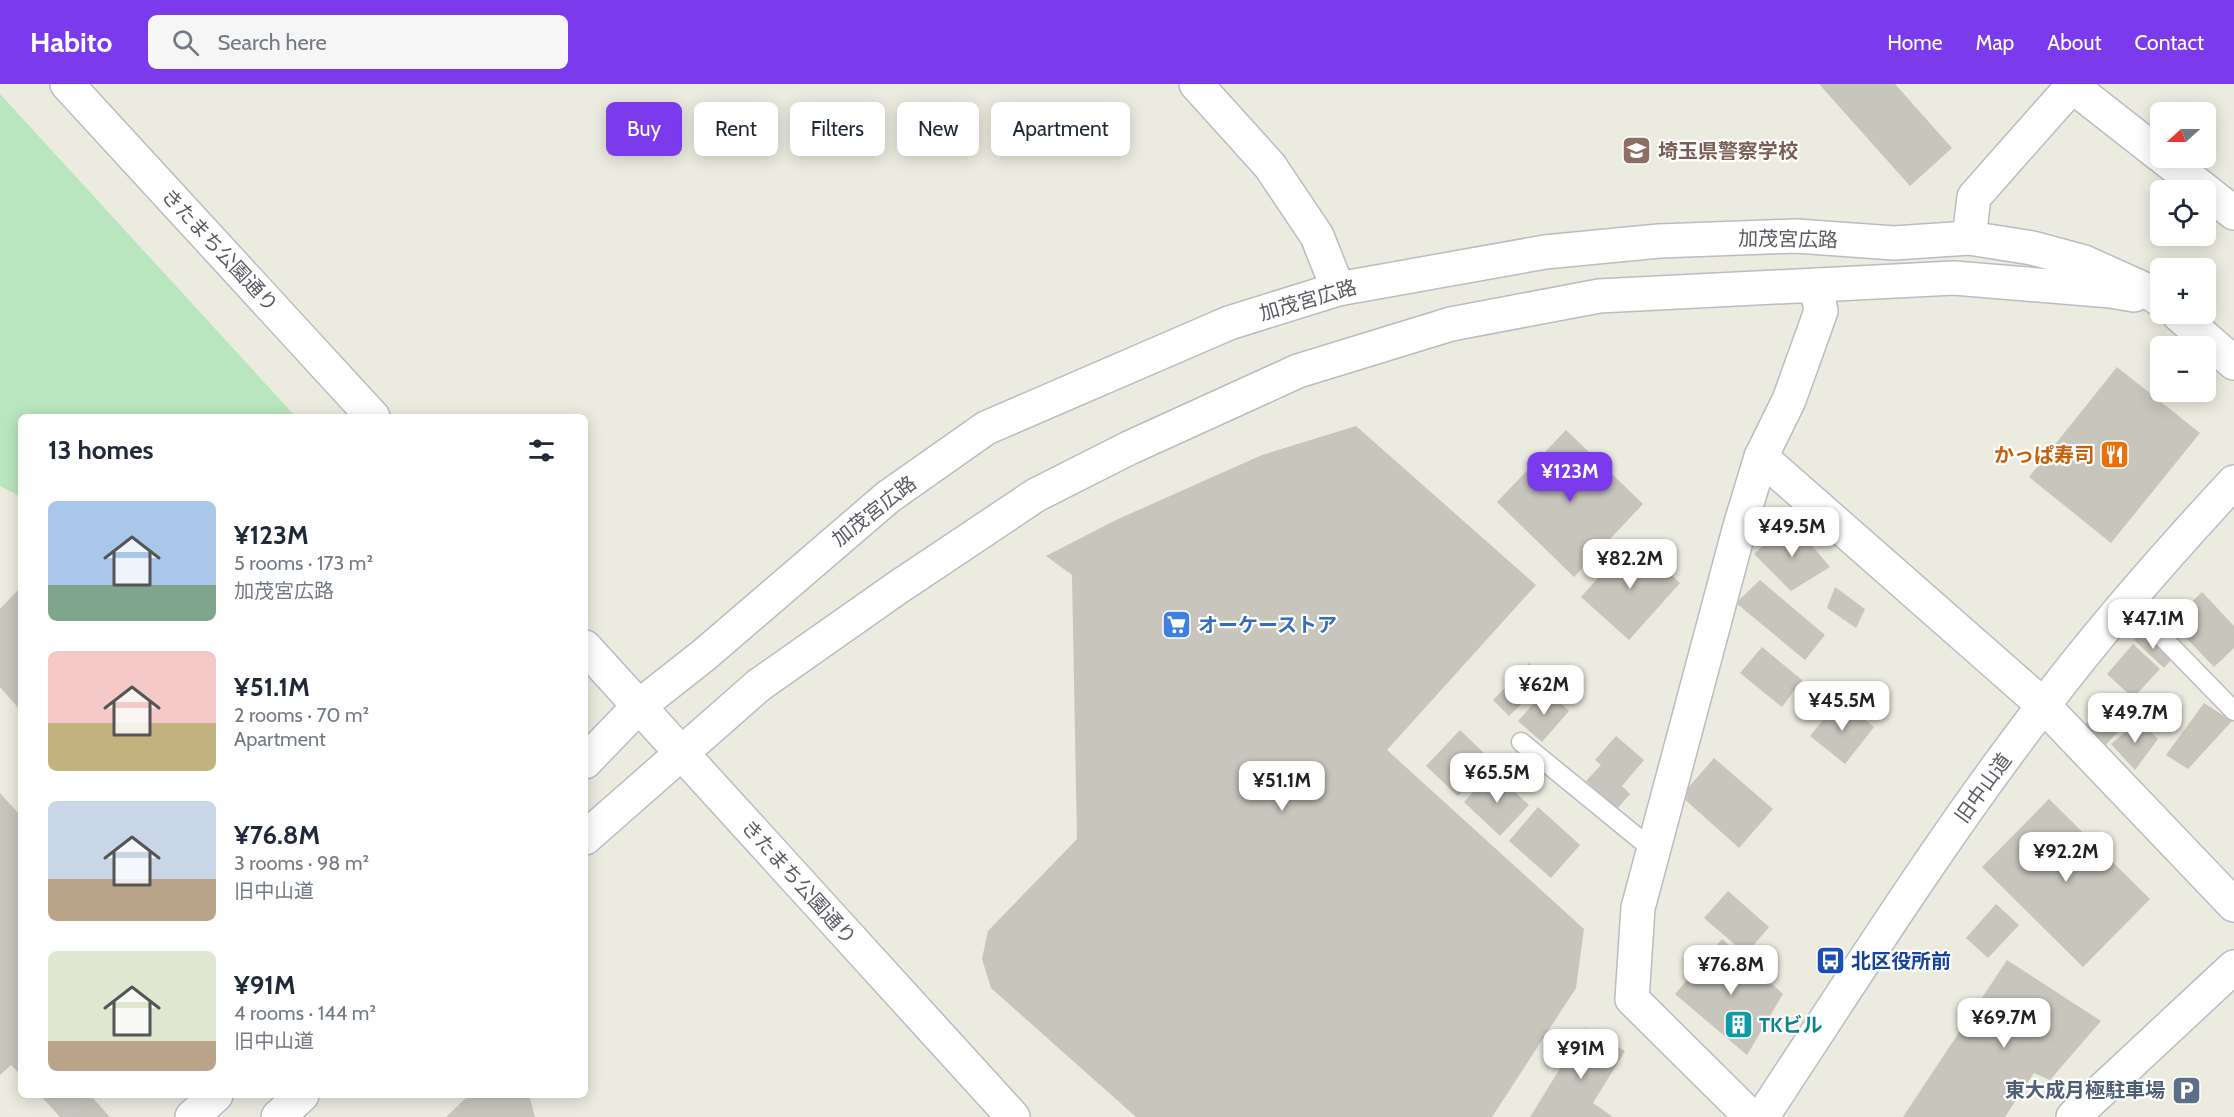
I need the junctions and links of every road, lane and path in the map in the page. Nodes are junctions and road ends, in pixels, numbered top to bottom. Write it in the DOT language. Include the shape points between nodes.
graph roads {
  1 [pos="67,84"];
  2 [pos="1196,84"];
  3 [pos="2073,85"];
  4 [pos="2150,146"];
  5 [pos="2177,168"];
  6 [pos="2234,213"];
  7 [pos="1969,238"];
  8 [pos="1816,285"];
  9 [pos="1338,289"];
  10 [pos="2150,293"];
  11 [pos="2150,298"];
  12 [pos="2189,324"];
  13 [pos="2234,363"];
  14 [pos="371,414"];
  15 [pos="1761,457"];
  16 [pos="2234,482"];
  17 [pos="2127,601"];
  18 [pos="588,650"];
  19 [pos="2043,705"];
  20 [pos="638,707"];
  21 [pos="2234,711"];
  22 [pos="1521,742"];
  23 [pos="683,754"];
  24 [pos="588,759"];
  25 [pos="588,835"];
  26 [pos="1653,850"];
  27 [pos="2234,905"];
  28 [pos="2234,967"];
  29 [pos="213,1098"];
  30 [pos="299,1098"];
  31 [pos="192,1117"];
  32 [pos="278,1117"];
  33 [pos="1013,1117"];
  34 [pos="1751,1117"];
  35 [pos="1762,1117"];
  36 [pos="2073,1117"];
  1 -- 14 [label="street, きたまち公園通り"];
  2 -- 9 [label="street" via="1270,166 1317,236"];
  3 -- 4 [label="street"];
  3 -- 7 [label="street" via="1974,196"];
  5 -- 6 [label="street"];
  7 -- 9 [label="street, 加茂宮広路" via="1894,243 1796,236 1659,241 1545,252"];
  7 -- 10 [label="street, 加茂宮広路" via="2032,248 2084,262"];
  8 -- 11 [label="street, 加茂宮広路" via="1954,278 2110,291"];
  8 -- 15 [label="street" via="1821,311 1789,400"];
  8 -- 23 [label="street, 加茂宮広路" via="1599,296 1451,324 1298,371 1036,495 759,686"];
  9 -- 20 [label="street, 加茂宮広路" via="1229,323 986,428 888,497"];
  12 -- 13 [label="street"];
  15 -- 19 [label="street"];
  15 -- 26 [label="street"];
  16 -- 17 [label="street, 旧中山道"];
  17 -- 19 [label="street, 旧中山道"];
  17 -- 21 [label="lane"];
  18 -- 20 [label="street, きたまち公園通り"];
  19 -- 27 [label="street"];
  19 -- 35 [label="street, 旧中山道" via="1923,873"];
  20 -- 23 [label="street, きたまち公園通り"];
  20 -- 24 [label="street, 加茂宮広路"];
  22 -- 26 [label="lane"];
  23 -- 25 [label="street, 加茂宮広路"];
  23 -- 33 [label="street, きたまち公園通り"];
  26 -- 34 [label="street" via="1638,908 1632,999"];
  28 -- 36 [label="street"];
  29 -- 31 [label="street"];
  30 -- 32 [label="street"];
}
